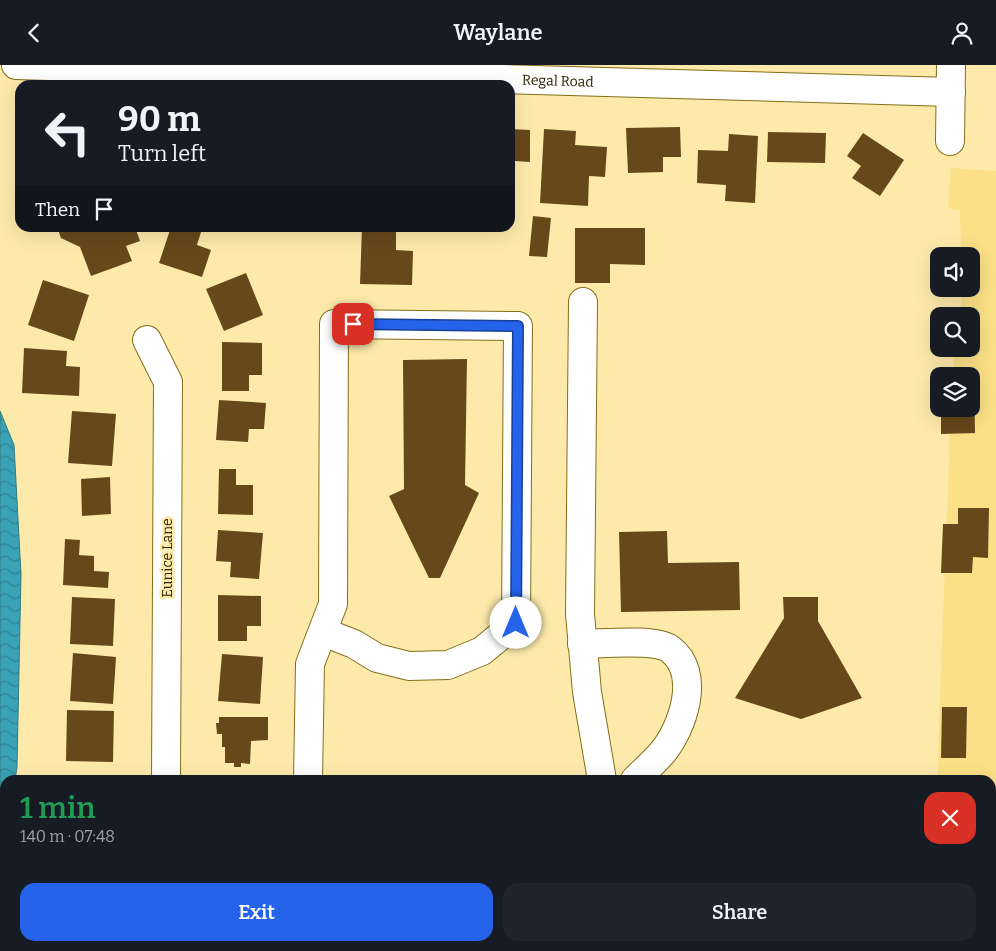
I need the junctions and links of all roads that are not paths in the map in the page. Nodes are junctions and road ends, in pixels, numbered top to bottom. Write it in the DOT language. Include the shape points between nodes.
graph roads {
  1 [pos="16,65"];
  2 [pos="951,78"];
  3 [pos="950,141"];
  4 [pos="583,302"];
  5 [pos="148,340"];
  6 [pos="324,631"];
  7 [pos="582,644"];
  8 [pos="166,775"];
  9 [pos="308,775"];
  10 [pos="601,775"];
  11 [pos="640,775"];
  1 -- 2 [label="street, Regal Road"];
  2 -- 3 [label="street"];
  4 -- 7 [label="street"];
  5 -- 8 [label="street, Eunice Lane" via="168,382"];
  6 -- 6 [label="street" via="333,604 334,324 518,326 516,623 482,651 448,665 409,666 377,658"];
  6 -- 9 [label="street" via="310,664"];
  7 -- 10 [label="street"];
  7 -- 11 [label="street" via="650,643 669,649 682,664 688,681 686,703 663,752"];
}
